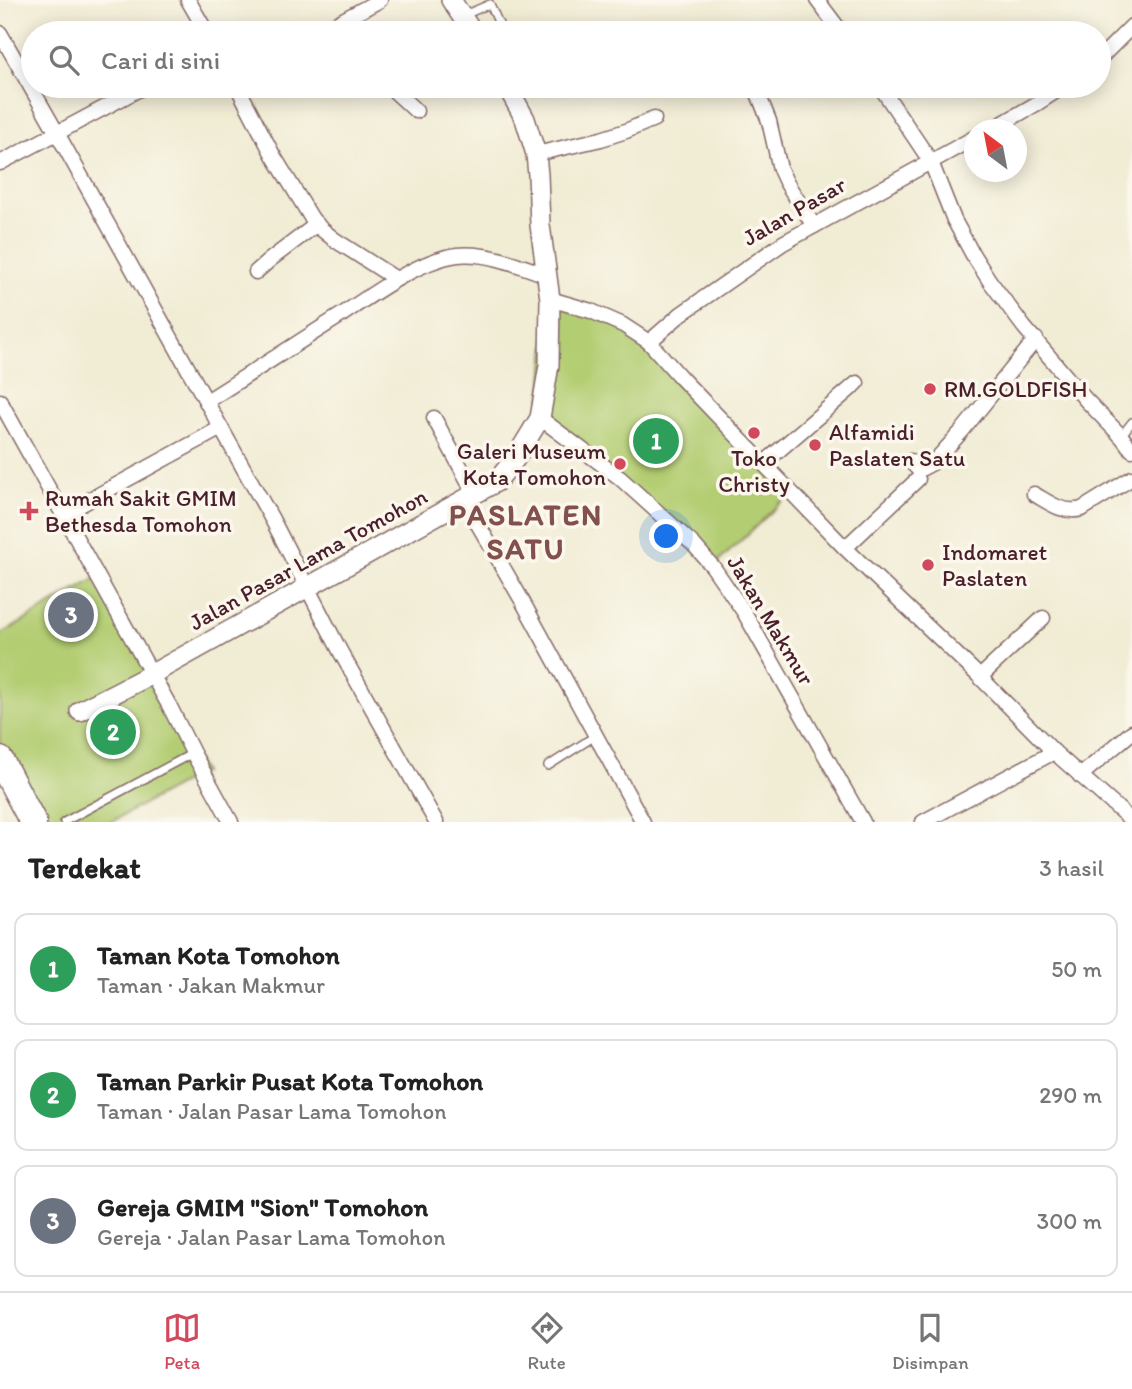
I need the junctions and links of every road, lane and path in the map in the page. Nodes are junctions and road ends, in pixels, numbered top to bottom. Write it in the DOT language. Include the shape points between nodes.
graph roads {
  1 [pos="188,0"];
  2 [pos="380,0"];
  3 [pos="817,0"];
  4 [pos="462,17"];
  5 [pos="200,21"];
  6 [pos="344,21"];
  7 [pos="498,21"];
  8 [pos="833,21"];
  9 [pos="1132,26"];
  10 [pos="0,33"];
  11 [pos="1111,47"];
  12 [pos="21,70"];
  13 [pos="37,98"];
  14 [pos="123,98"];
  15 [pos="243,98"];
  16 [pos="402,98"];
  17 [pos="514,98"];
  18 [pos="760,98"];
  19 [pos="888,98"];
  20 [pos="1045,98"];
  21 [pos="416,111"];
  22 [pos="654,119"];
  23 [pos="1010,119"];
  24 [pos="57,133"];
  25 [pos="964,144"];
  26 [pos="536,155"];
  27 [pos="930,162"];
  28 [pos="0,163"];
  29 [pos="317,224"];
  30 [pos="814,226"];
  31 [pos="256,272"];
  32 [pos="546,275"];
  33 [pos="396,279"];
  34 [pos="550,299"];
  35 [pos="1036,339"];
  36 [pos="649,342"];
  37 [pos="857,383"];
  38 [pos="0,401"];
  39 [pos="207,401"];
  40 [pos="434,418"];
  41 [pos="540,418"];
  42 [pos="1132,422"];
  43 [pos="221,428"];
  44 [pos="1121,436"];
  45 [pos="1132,450"];
  46 [pos="910,461"];
  47 [pos="763,464"];
  48 [pos="1132,478"];
  49 [pos="918,479"];
  50 [pos="1034,494"];
  51 [pos="470,497"];
  52 [pos="62,515"];
  53 [pos="845,548"];
  54 [pos="308,588"];
  55 [pos="1043,618"];
  56 [pos="152,674"];
  57 [pos="980,677"];
  58 [pos="79,711"];
  59 [pos="1132,732"];
  60 [pos="595,736"];
  61 [pos="1054,752"];
  62 [pos="193,753"];
  63 [pos="0,760"];
  64 [pos="548,766"];
  65 [pos="1080,776"];
  66 [pos="1132,821"];
  67 [pos="33,822"];
  68 [pos="64,822"];
  69 [pos="231,822"];
  70 [pos="436,822"];
  71 [pos="643,822"];
  72 [pos="863,822"];
  73 [pos="923,822"];
  1 -- 5 [label="street"];
  2 -- 6 [label="street"];
  3 -- 8 [label="street"];
  4 -- 7 [label="lane" via="490,4"];
  9 -- 11 [label="street"];
  10 -- 12 [label="street"];
  13 -- 24 [label="street"];
  14 -- 24 [label="street"];
  15 -- 29 [label="street"];
  16 -- 21 [label="street"];
  17 -- 26 [label="street"];
  18 -- 30 [label="street" via="780,169"];
  19 -- 27 [label="street"];
  20 -- 23 [label="street"];
  22 -- 26 [label="street" via="601,139"];
  24 -- 28 [label="street"];
  24 -- 39 [label="street"];
  25 -- 27 [label="street, Jalan Pasar"];
  26 -- 32 [label="street"];
  27 -- 30 [label="street, Jalan Pasar"];
  27 -- 35 [label="street" via="973,255"];
  29 -- 31 [label="street"];
  29 -- 33 [label="street"];
  30 -- 36 [label="street, Jalan Pasar" via="729,280"];
  32 -- 33 [label="street" via="486,256 457,255"];
  32 -- 34 [label="street"];
  33 -- 39 [label="street"];
  34 -- 36 [label="street" via="591,311"];
  34 -- 41 [label="street, Jalan Pasar Lama Tomohon" via="548,365"];
  35 -- 44 [label="street"];
  35 -- 46 [label="street" via="934,462 919,470"];
  36 -- 47 [label="street"];
  37 -- 47 [label="street"];
  38 -- 52 [label="street"];
  39 -- 43 [label="street"];
  40 -- 51 [label="street"];
  41 -- 51 [label="street, Jalan Pasar Lama Tomohon" via="496,482"];
  41 -- 72 [label="street, Jakan Makmur" via="620,478 713,567 744,612"];
  42 -- 44 [label="lane"];
  43 -- 52 [label="street"];
  43 -- 54 [label="street"];
  44 -- 45 [label="street"];
  47 -- 53 [label="street"];
  48 -- 50 [label="street" via="1074,511"];
  49 -- 53 [label="street"];
  51 -- 54 [label="street, Jalan Pasar Lama Tomohon"];
  51 -- 60 [label="street"];
  52 -- 56 [label="street"];
  53 -- 57 [label="street"];
  54 -- 56 [label="street, Jalan Pasar Lama Tomohon"];
  54 -- 70 [label="street"];
  55 -- 57 [label="street"];
  56 -- 58 [label="street, Jalan Pasar Lama Tomohon"];
  56 -- 62 [label="street"];
  57 -- 61 [label="street"];
  59 -- 65 [label="street"];
  60 -- 64 [label="lane"];
  60 -- 71 [label="street"];
  61 -- 65 [label="street"];
  61 -- 73 [label="street"];
  62 -- 68 [label="lane"];
  62 -- 69 [label="street"];
  63 -- 67 [label="highway"];
  65 -- 66 [label="street"];
}
